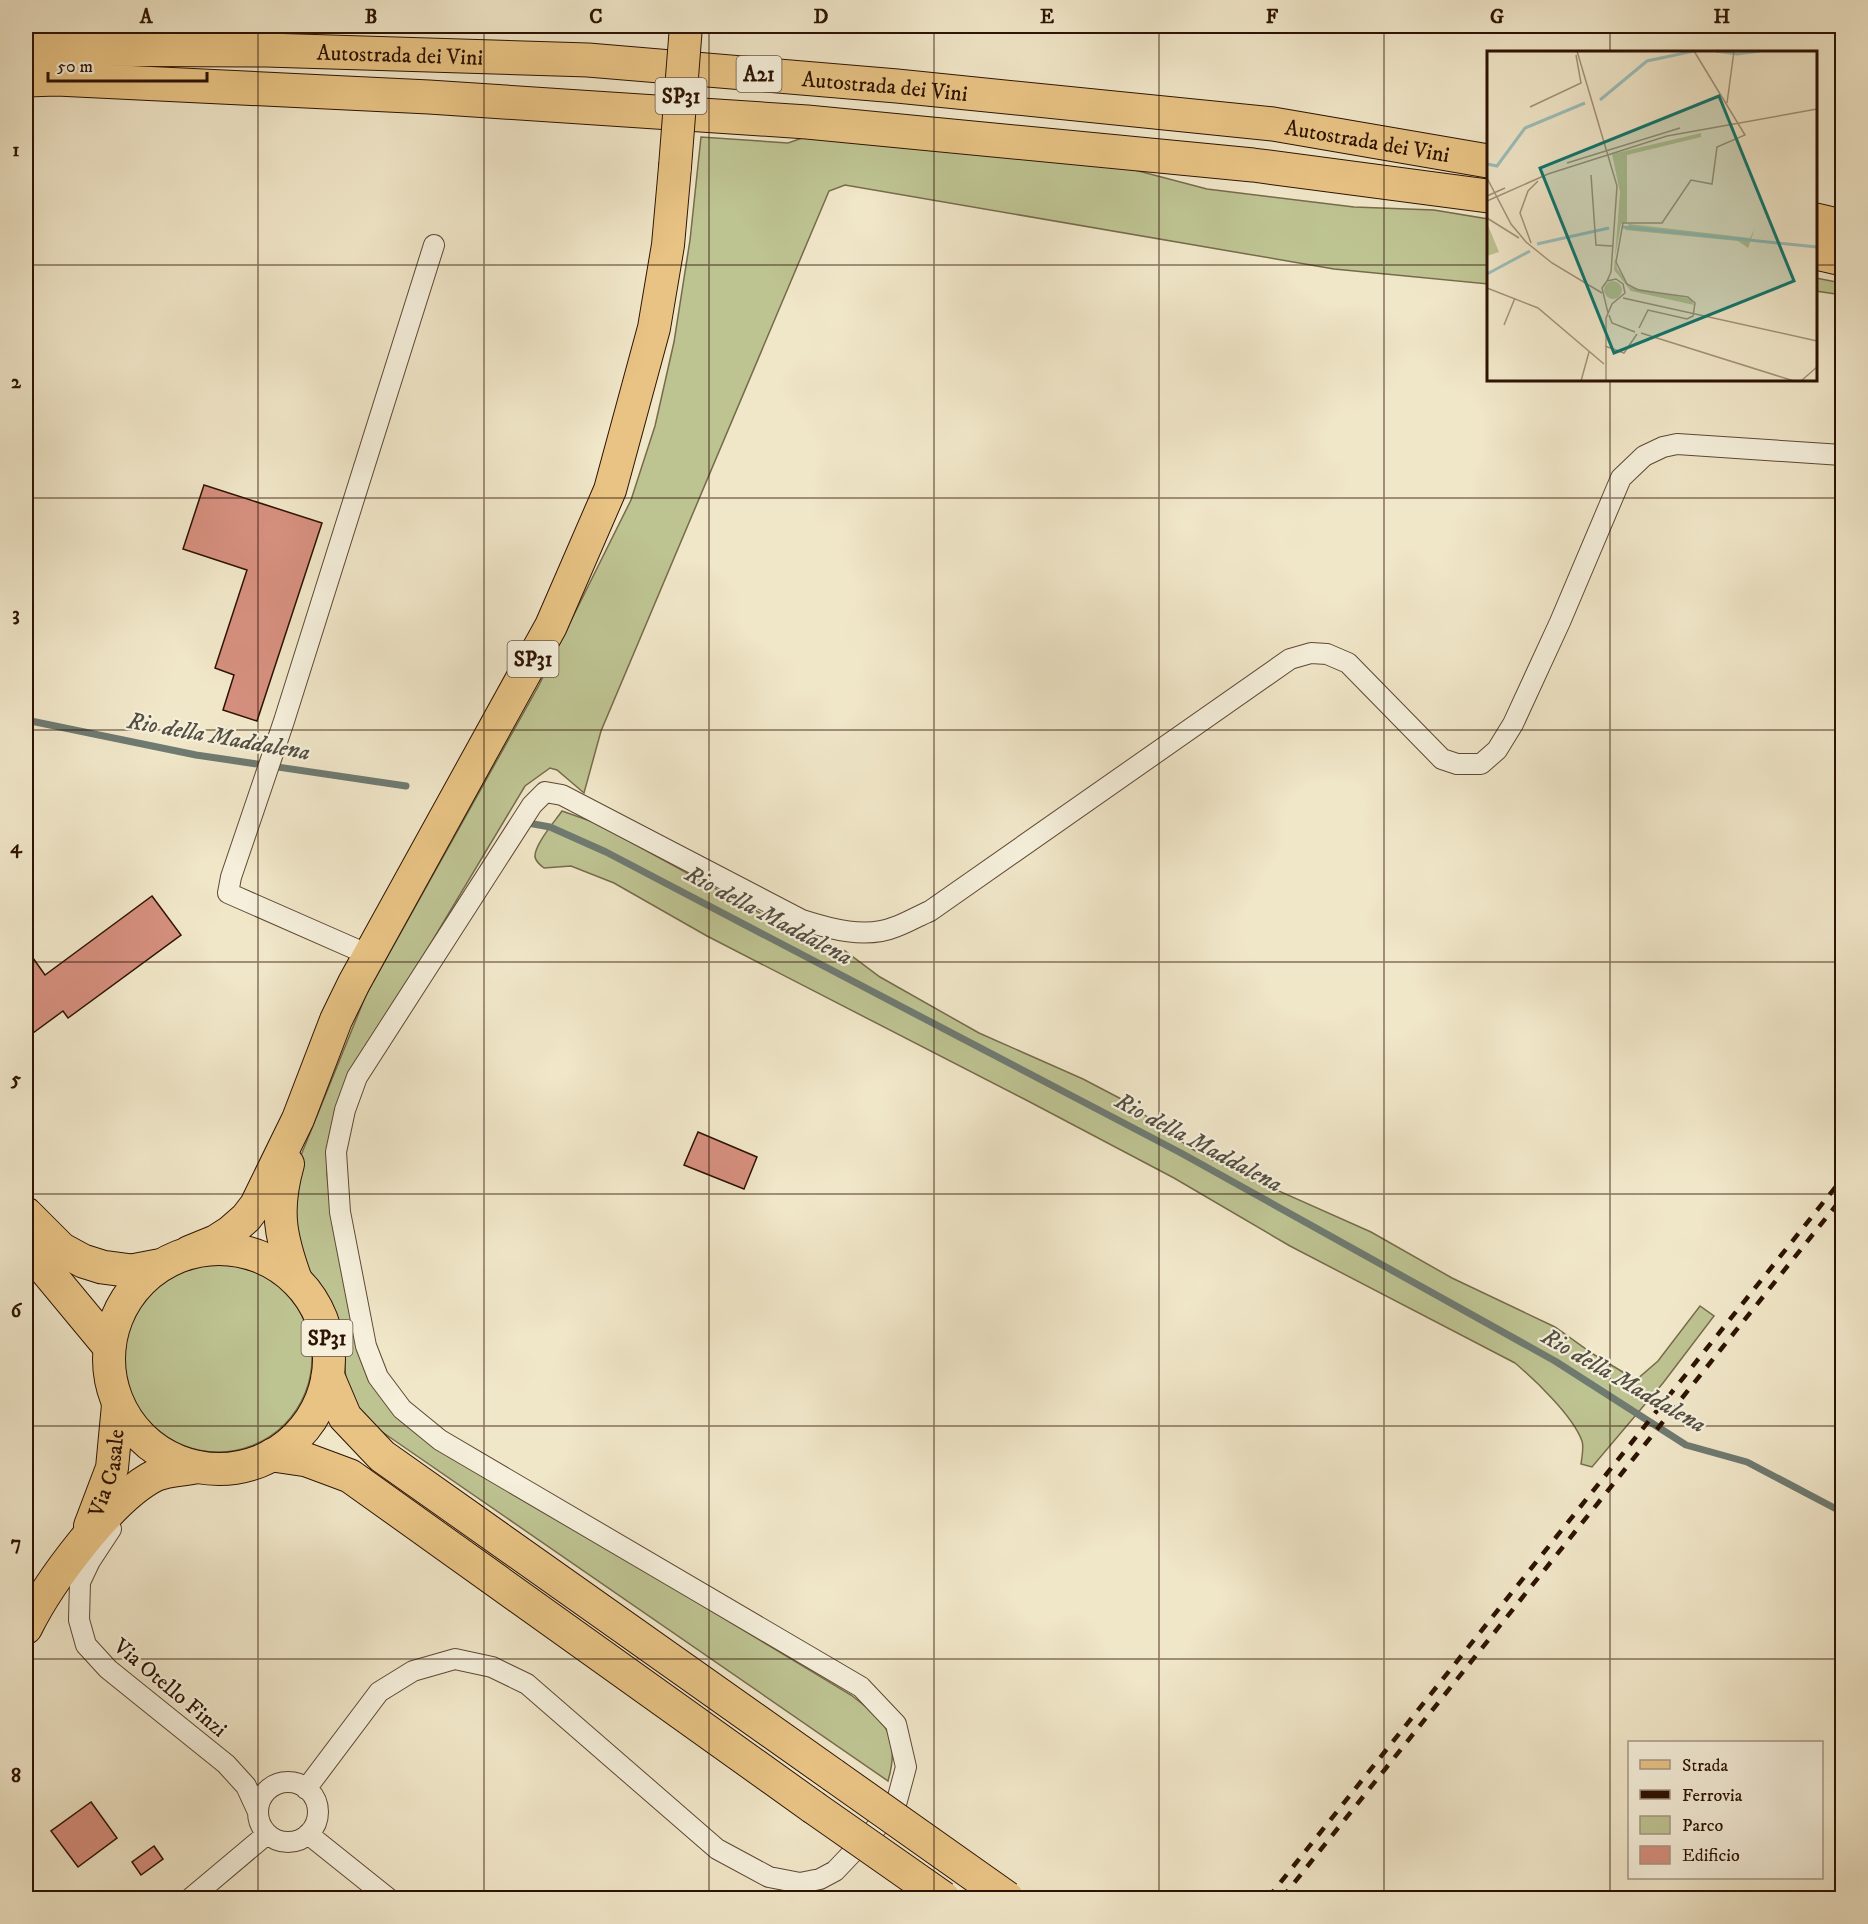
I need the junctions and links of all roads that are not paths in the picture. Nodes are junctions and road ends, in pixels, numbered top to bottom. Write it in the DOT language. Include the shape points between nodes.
graph roads {
  1 [pos="686,26"];
  2 [pos="26,49"];
  3 [pos="36,82"];
  4 [pos="1487,161"];
  5 [pos="1487,196"];
  6 [pos="1817,220"];
  7 [pos="1842,226"];
  8 [pos="434,245"];
  9 [pos="1817,253"];
  10 [pos="1842,258"];
  11 [pos="1842,454"];
  12 [pos="369,955"];
  13 [pos="298,1119"];
  14 [pos="26,1214"];
  15 [pos="26,1246"];
  16 [pos="189,1252"];
  17 [pos="158,1266"];
  18 [pos="296,1280"];
  19 [pos="109,1346"];
  20 [pos="328,1377"];
  21 [pos="118,1405"];
  22 [pos="273,1455"];
  23 [pos="197,1467"];
  24 [pos="141,1485"];
  25 [pos="84,1541"];
  26 [pos="26,1628"];
  27 [pos="226,1764"];
  28 [pos="280,1784"];
  29 [pos="306,1789"];
  30 [pos="258,1812"];
  31 [pos="267,1834"];
  32 [pos="308,1834"];
  33 [pos="191,1899"];
  34 [pos="388,1899"];
  35 [pos="943,1899"];
  36 [pos="1007,1899"];
  1 -- 12 [label="main road, SP31, bridge" via="668,245 654,328 610,490 551,626"];
  2 -- 4 [label="highway, Autostrada dei Vini / A21" via="266,50 612,62 1273,124"];
  3 -- 5 [label="highway, Autostrada dei Vini / A21" via="429,97 807,122 1253,165"];
  6 -- 7 [label="highway"];
  8 -- 12 [label="street" via="228,893"];
  9 -- 10 [label="highway"];
  11 -- 29 [label="street" via="1677,444 1644,456 1621,478 1513,724 1497,750 1481,764 1457,764 1442,759 1347,663 1327,654 1311,653 1290,659 930,911 893,928 833,930 802,920 562,795 545,792 532,805 357,1077 345,1110 336,1152 340,1212 366,1346 378,1377 402,1409 440,1440 861,1687 896,1724 906,1767 895,1809 835,1871 800,1883 769,1877 717,1849 527,1684 492,1667 455,1659 413,1671 379,1692"];
  12 -- 13 [label="main road, SP31" via="336,1020"];
  13 -- 16 [label="main road, SP31" via="265,1189 246,1218 216,1241"];
  13 -- 18 [label="main road, SP31" via="280,1214 281,1231"];
  14 -- 17 [label="highway" via="61,1249 82,1261 132,1271"];
  15 -- 19 [label="highway"];
  16 -- 17 [label="main road, SP31"];
  16 -- 18 [label="main road, SP31" via="227,1249 258,1256"];
  17 -- 19 [label="main road, SP31" via="124,1300"];
  18 -- 20 [label="main road, SP31" via="319,1311 327,1336"];
  19 -- 21 [label="main road, SP31" via="111,1386"];
  20 -- 22 [label="main road, SP31" via="311,1420"];
  20 -- 36 [label="highway, bridge" via="345,1417 382,1456"];
  21 -- 23 [label="main road, SP31" via="137,1434 165,1455"];
  21 -- 25 [label="main road, Via Casale / SP31" via="112,1468"];
  22 -- 23 [label="main road, SP31" via="229,1469"];
  22 -- 35 [label="highway, bridge" via="306,1460 350,1476"];
  23 -- 24 [label="main road, Via Casale / SP31" via="158,1475"];
  24 -- 25 [label="main road, Via Casale / SP31"];
  24 -- 27 [label="street, Via Otello Finzi" via="80,1582 79,1620 86,1645 108,1669"];
  25 -- 26 [label="main road, Via Casale / SP31"];
  27 -- 28 [label="street, Via Otello Finzi"];
  27 -- 30 [label="street, Via Otello Finzi" via="246,1786"];
  28 -- 29 [label="street"];
  28 -- 30 [label="street" via="264,1794"];
  29 -- 32 [label="street" via="317,1806 318,1816"];
  30 -- 31 [label="street"];
  31 -- 32 [label="street" via="283,1842"];
  31 -- 33 [label="street"];
  32 -- 34 [label="street"];
}
